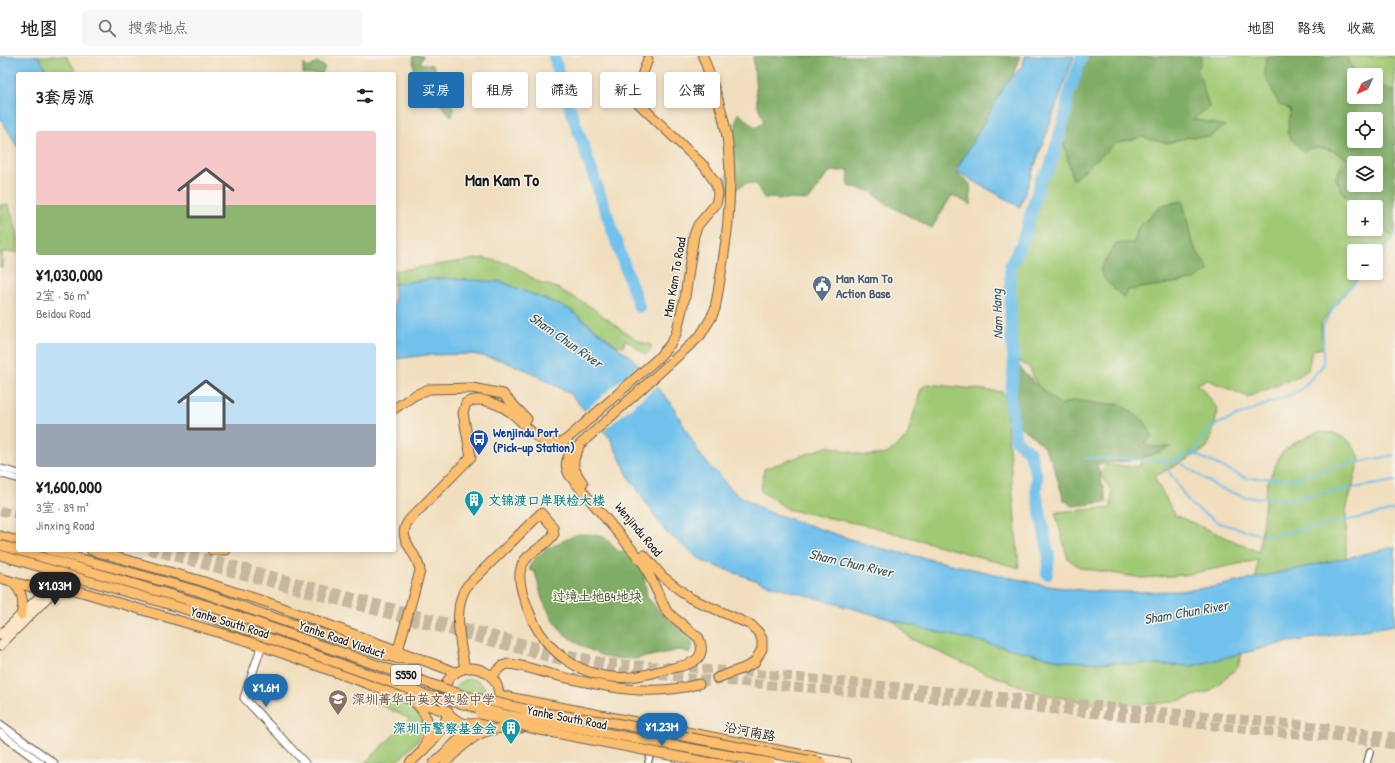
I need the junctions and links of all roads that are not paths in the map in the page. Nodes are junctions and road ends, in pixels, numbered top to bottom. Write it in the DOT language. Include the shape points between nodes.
graph roads {
  1 [pos="702,56"];
  2 [pos="648,59"];
  3 [pos="396,408"];
  4 [pos="578,428"];
  5 [pos="587,438"];
  6 [pos="0,468"];
  7 [pos="16,472"];
  8 [pos="0,474"];
  9 [pos="16,478"];
  10 [pos="0,536"];
  11 [pos="16,540"];
  12 [pos="0,545"];
  13 [pos="16,550"];
  14 [pos="24,552"];
  15 [pos="56,552"];
  16 [pos="64,552"];
  17 [pos="74,552"];
  18 [pos="89,552"];
  19 [pos="98,552"];
  20 [pos="0,555"];
  21 [pos="0,578"];
  22 [pos="11,581"];
  23 [pos="54,587"];
  24 [pos="21,615"];
  25 [pos="0,635"];
  26 [pos="262,645"];
  27 [pos="0,646"];
  28 [pos="398,650"];
  29 [pos="421,659"];
  30 [pos="465,668"];
  31 [pos="455,672"];
  32 [pos="490,676"];
  33 [pos="717,678"];
  34 [pos="699,684"];
  35 [pos="426,695"];
  36 [pos="499,695"];
  37 [pos="408,697"];
  38 [pos="447,712"];
  39 [pos="491,716"];
  40 [pos="0,724"];
  41 [pos="474,725"];
  42 [pos="658,726"];
  43 [pos="535,729"];
  44 [pos="0,733"];
  45 [pos="653,747"];
  46 [pos="422,751"];
  47 [pos="1370,751"];
  48 [pos="815,761"];
  49 [pos="41,763"];
  50 [pos="54,763"];
  51 [pos="305,763"];
  52 [pos="410,763"];
  53 [pos="434,763"];
  54 [pos="445,763"];
  55 [pos="648,763"];
  56 [pos="708,763"];
  57 [pos="732,763"];
  58 [pos="770,763"];
  59 [pos="822,763"];
  60 [pos="847,763"];
  61 [pos="1367,763"];
  1 -- 5 [label="main road" via="727,136 730,198 713,314 700,336"];
  2 -- 4 [label="main road, Man Kam To Road" via="636,92 638,103 705,167 716,184 718,194 716,204 698,225 694,235 685,297 676,334 669,346"];
  3 -- 4 [label="main road" via="415,394 429,389 472,388 503,394 535,429 547,437 562,438"];
  4 -- 28 [label="main road" via="563,442 550,444 540,440 516,416 500,406 478,400 466,404 463,413 471,457 410,519 404,529 405,542 417,558 420,571"];
  5 -- 30 [label="main road, Wenjindu Road" via="567,457 568,472 644,564 667,612 699,638 702,647 699,656 689,663 642,676 622,677 586,670 558,655 543,638 534,622 525,601 520,576 526,558 554,534 553,527 541,513 462,594 459,627"];
  5 -- 33 [label="main road, Wenjindu Road" via="575,455 575,472 650,563 690,598 751,625 760,633 762,649 754,663"];
  6 -- 7 [label="street"];
  8 -- 9 [label="street"];
  10 -- 11 [label="main road"];
  12 -- 13 [label="main road, Yanhe Road Viaduct / S550, bridge"];
  14 -- 59 [label="main road, Yanhe Road Viaduct / S550, bridge" via="201,603 462,695 538,712 615,723"];
  15 -- 29 [label="main road, bridge" via="198,592 398,659"];
  16 -- 23 [label="main road"];
  17 -- 23 [label="main road" via="69,574"];
  18 -- 23 [label="main road" via="72,585"];
  19 -- 28 [label="main road" via="238,593"];
  20 -- 35 [label="main road, Yanhe Road Viaduct / S550, bridge" via="181,607"];
  21 -- 22 [label="main road, Yanhe South Road"];
  22 -- 23 [label="main road, Yanhe South Road" via="31,587"];
  22 -- 24 [label="main road" via="20,591 24,602"];
  23 -- 24 [label="main road"];
  23 -- 26 [label="main road, Yanhe South Road" via="74,590"];
  23 -- 27 [label="main road"];
  24 -- 25 [label="main road"];
  26 -- 37 [label="main road, Yanhe South Road"];
  26 -- 51 [label="street" via="244,698"];
  28 -- 29 [label="main road"];
  29 -- 31 [label="main road"];
  30 -- 31 [label="main road"];
  30 -- 32 [label="main road" via="481,670"];
  31 -- 38 [label="main road" via="447,681 442,693"];
  32 -- 34 [label="main road" via="508,664 628,690 666,690"];
  32 -- 36 [label="main road" via="497,685"];
  35 -- 43 [label="main road, bridge" via="498,720"];
  35 -- 58 [label="main road, Yanhe Road Viaduct / S550, bridge" via="507,715"];
  36 -- 39 [label="main road" via="497,707"];
  36 -- 42 [label="main road, Yanhe South Road"];
  37 -- 38 [label="main road, Yanhe South Road"];
  37 -- 46 [label="main road" via="422,708 429,724 427,742"];
  38 -- 41 [label="main road" via="462,723"];
  38 -- 46 [label="main road" via="443,725"];
  39 -- 41 [label="main road"];
  39 -- 45 [label="main road, Yanhe South Road"];
  40 -- 50 [label="street"];
  41 -- 53 [label="main road"];
  42 -- 45 [label="street"];
  42 -- 48 [label="main road, 沿河南路"];
  43 -- 54 [label="main road, bridge" via="503,727 485,731 469,740"];
  43 -- 56 [label="main road, bridge"];
  44 -- 49 [label="street"];
  45 -- 55 [label="street"];
  45 -- 57 [label="main road, Yanhe South Road"];
  46 -- 52 [label="main road"];
  47 -- 61 [label="street"];
  48 -- 60 [label="main road"];
}
